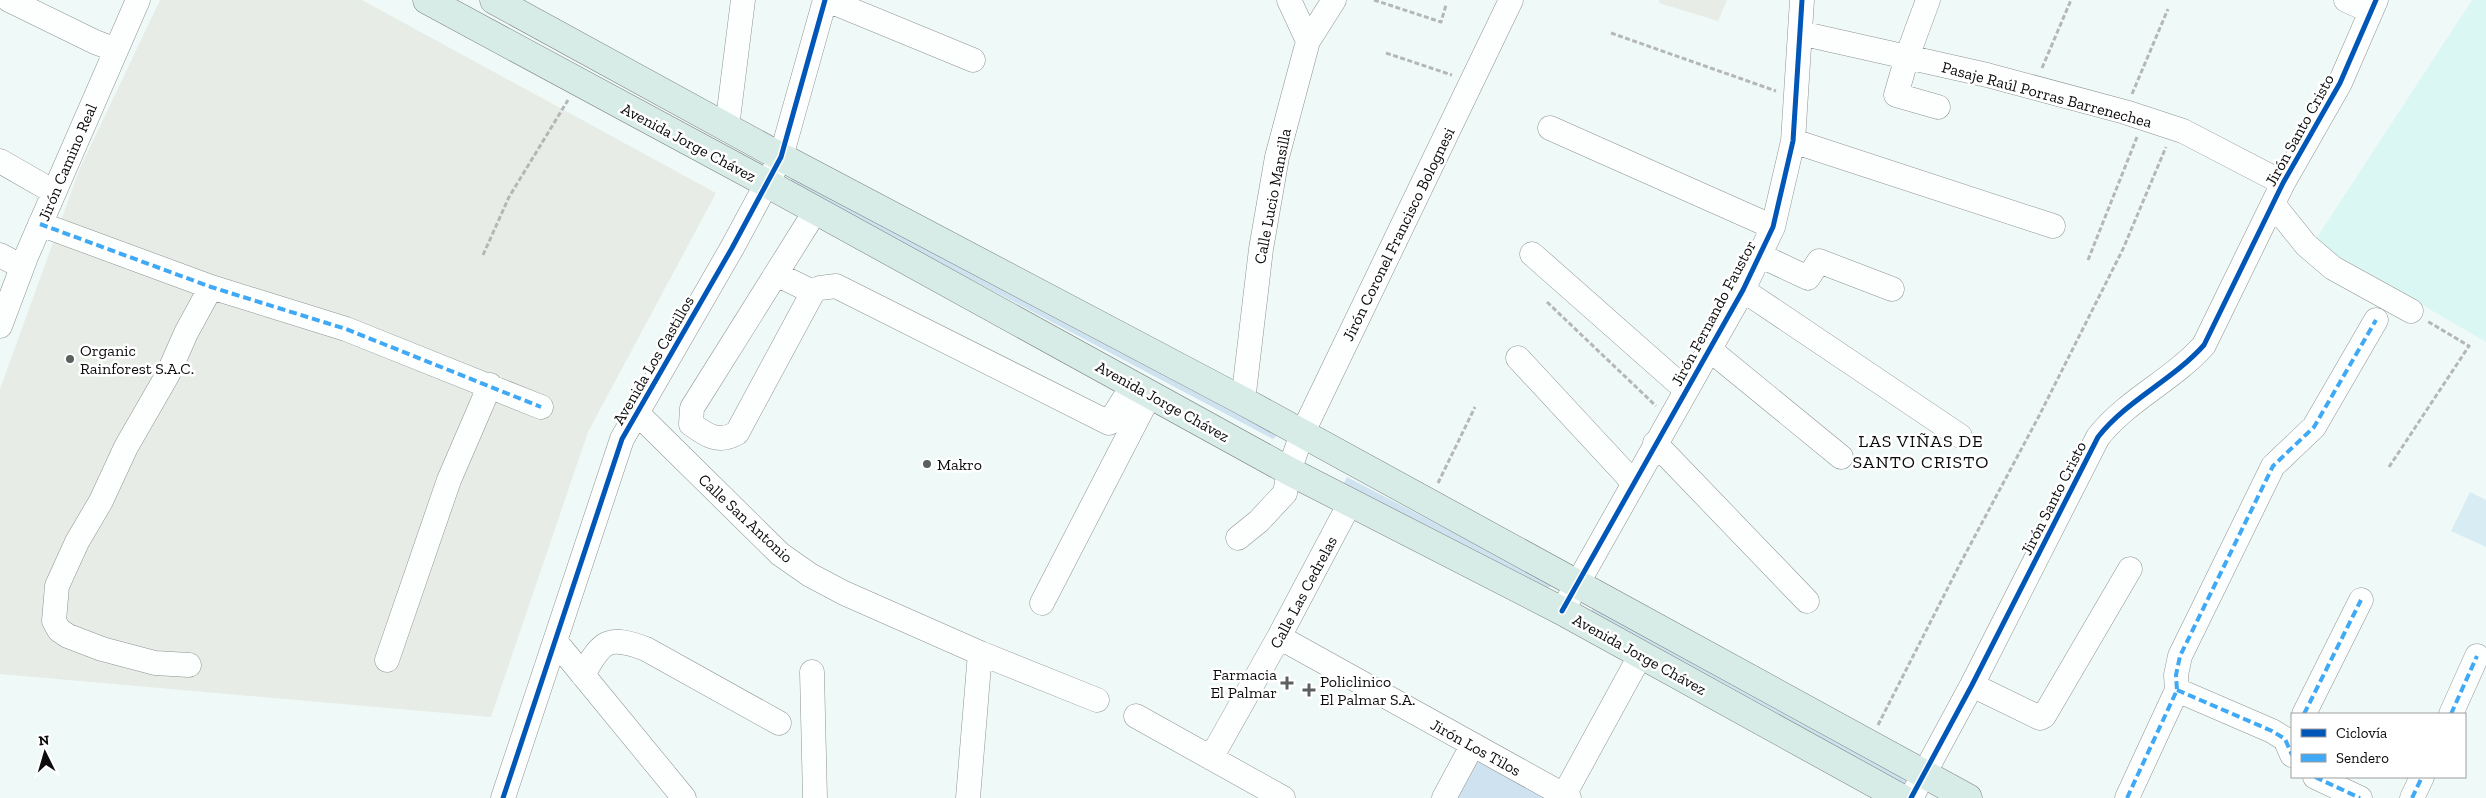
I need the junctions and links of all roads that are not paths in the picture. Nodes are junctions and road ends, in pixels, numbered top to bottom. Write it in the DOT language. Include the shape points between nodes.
graph roads {
  1 [pos="9,0"];
  2 [pos="138,0"];
  3 [pos="427,0"];
  4 [pos="494,0"];
  5 [pos="743,0"];
  6 [pos="826,0"];
  7 [pos="1289,0"];
  8 [pos="1334,0"];
  9 [pos="1511,0"];
  10 [pos="1802,0"];
  11 [pos="1928,0"];
  12 [pos="2346,0"];
  13 [pos="2373,5"];
  14 [pos="1800,33"];
  15 [pos="1308,41"];
  16 [pos="116,50"];
  17 [pos="1907,57"];
  18 [pos="973,60"];
  19 [pos="1938,107"];
  20 [pos="727,128"];
  21 [pos="1550,128"];
  22 [pos="1793,141"];
  23 [pos="781,157"];
  24 [pos="0,161"];
  25 [pos="2283,183"];
  26 [pos="768,184"];
  27 [pos="54,192"];
  28 [pos="2273,204"];
  29 [pos="816,210"];
  30 [pos="40,224"];
  31 [pos="2053,226"];
  32 [pos="1772,227"];
  33 [pos="1532,254"];
  34 [pos="1759,255"];
  35 [pos="0,256"];
  36 [pos="22,267"];
  37 [pos="776,274"];
  38 [pos="1584,282"];
  39 [pos="211,287"];
  40 [pos="1892,289"];
  41 [pos="1743,290"];
  42 [pos="813,292"];
  43 [pos="5,297"];
  44 [pos="2411,312"];
  45 [pos="2376,320"];
  46 [pos="0,326"];
  47 [pos="1709,349"];
  48 [pos="1518,358"];
  49 [pos="1690,383"];
  50 [pos="490,385"];
  51 [pos="1142,390"];
  52 [pos="1243,401"];
  53 [pos="541,407"];
  54 [pos="636,412"];
  55 [pos="1302,434"];
  56 [pos="1960,436"];
  57 [pos="1655,443"];
  58 [pos="1841,457"];
  59 [pos="1289,470"];
  60 [pos="1633,482"];
  61 [pos="1350,503"];
  62 [pos="1238,538"];
  63 [pos="2130,569"];
  64 [pos="1576,585"];
  65 [pos="2361,600"];
  66 [pos="1807,601"];
  67 [pos="1042,603"];
  68 [pos="1562,611"];
  69 [pos="1279,637"];
  70 [pos="556,642"];
  71 [pos="980,654"];
  72 [pos="1641,654"];
  73 [pos="2477,656"];
  74 [pos="387,660"];
  75 [pos="189,665"];
  76 [pos="812,672"];
  77 [pos="584,676"];
  78 [pos="1972,685"];
  79 [pos="2177,690"];
  80 [pos="1097,700"];
  81 [pos="2304,713"];
  82 [pos="2450,713"];
  83 [pos="1136,716"];
  84 [pos="779,723"];
  85 [pos="1472,746"];
  86 [pos="2291,749"];
  87 [pos="1211,758"];
  88 [pos="1924,773"];
  89 [pos="2317,778"];
  90 [pos="2422,778"];
  91 [pos="1566,797"];
  92 [pos="503,798"];
  93 [pos="684,798"];
  94 [pos="815,798"];
  95 [pos="968,798"];
  96 [pos="1284,798"];
  97 [pos="1444,798"];
  98 [pos="1901,798"];
  99 [pos="1911,798"];
  100 [pos="1968,798"];
  101 [pos="2127,798"];
  102 [pos="2360,798"];
  103 [pos="2412,798"];
  1 -- 16 [label="street"];
  2 -- 16 [label="street, Jirón Camino Real"];
  3 -- 26 [label="main road, Avenida Jorge Chávez"];
  4 -- 20 [label="main road, Avenida Jorge Chávez"];
  5 -- 20 [label="street"];
  6 -- 18 [label="street"];
  6 -- 23 [label="street, Avenida Los Castillos"];
  7 -- 15 [label="street"];
  8 -- 15 [label="street, Calle Lucio Mansilla"];
  9 -- 55 [label="street, Jirón Coronel Francisco Bolognesi"];
  10 -- 14 [label="street, Jirón Fernando Faustor"];
  11 -- 17 [label="street"];
  12 -- 13 [label="street"];
  13 -- 25 [label="street, Jirón Santo Cristo" via="2340,83"];
  14 -- 17 [label="street, Pasaje Raúl Porras Barrenechea"];
  14 -- 22 [label="street, Jirón Fernando Faustor"];
  15 -- 52 [label="street, Calle Lucio Mansilla" via="1270,190"];
  16 -- 27 [label="street, Jirón Camino Real"];
  17 -- 19 [label="street" via="1896,94"];
  17 -- 25 [label="street, Pasaje Raúl Porras Barrenechea" via="2034,87 2173,128"];
  20 -- 23 [label="main road, Avenida Jorge Chávez"];
  21 -- 32 [label="street"];
  22 -- 31 [label="street"];
  22 -- 32 [label="street, Jirón Fernando Faustor"];
  23 -- 26 [label="street, Avenida Los Castillos"];
  23 -- 52 [label="main road, Avenida Jorge Chávez"];
  24 -- 27 [label="street"];
  25 -- 28 [label="street, Jirón Santo Cristo"];
  26 -- 29 [label="main road, Avenida Jorge Chávez"];
  26 -- 54 [label="street, Avenida Los Castillos"];
  27 -- 30 [label="street, Jirón Camino Real"];
  28 -- 44 [label="street" via="2306,245 2333,268"];
  28 -- 78 [label="street, Jirón Santo Cristo" via="2204,345 2188,363 2110,422 2098,437"];
  29 -- 37 [label="street"];
  29 -- 51 [label="main road, Avenida Jorge Chávez"];
  30 -- 36 [label="street, Jirón Camino Real"];
  30 -- 39 [label="street"];
  32 -- 34 [label="street, Jirón Fernando Faustor"];
  33 -- 49 [label="street"];
  34 -- 40 [label="street" via="1808,278 1819,261"];
  34 -- 41 [label="street, Jirón Fernando Faustor"];
  35 -- 36 [label="street"];
  36 -- 43 [label="street, Jirón Camino Real"];
  37 -- 42 [label="street"];
  37 -- 42 [label="street" via="692,408 691,424 711,438 730,437 737,433"];
  38 -- 49 [label="street"];
  39 -- 50 [label="street" via="346,330"];
  39 -- 75 [label="street" via="77,542 58,586 54,621 68,636 102,649 155,663"];
  41 -- 47 [label="street, Jirón Fernando Faustor"];
  41 -- 56 [label="street"];
  42 -- 51 [label="street" via="836,286 1109,423"];
  43 -- 46 [label="street, Jirón Camino Real"];
  45 -- 79 [label="street" via="2314,427 2273,466 2180,656"];
  47 -- 49 [label="street, Jirón Fernando Faustor"];
  47 -- 58 [label="street"];
  48 -- 60 [label="street"];
  49 -- 57 [label="street, Jirón Fernando Faustor"];
  50 -- 53 [label="street"];
  50 -- 74 [label="street" via="449,480"];
  51 -- 59 [label="main road, Avenida Jorge Chávez"];
  51 -- 67 [label="street"];
  52 -- 55 [label="main road, Avenida Jorge Chávez"];
  54 -- 70 [label="street, Avenida Los Castillos" via="622,439"];
  54 -- 71 [label="street, Calle San Antonio" via="780,554 844,593"];
  55 -- 59 [label="street, Jirón Coronel Francisco Bolognesi"];
  55 -- 64 [label="main road, Avenida Jorge Chávez"];
  57 -- 60 [label="street, Jirón Fernando Faustor"];
  57 -- 66 [label="street"];
  59 -- 61 [label="main road, Avenida Jorge Chávez"];
  59 -- 62 [label="street, Jirón Coronel Francisco Bolognesi" via="1285,493"];
  60 -- 64 [label="street, Jirón Fernando Faustor"];
  61 -- 68 [label="main road, Avenida Jorge Chávez"];
  61 -- 69 [label="street, Calle Las Cedrelas"];
  63 -- 78 [label="street" via="2044,716 2040,718"];
  64 -- 68 [label="street, Jirón Fernando Faustor"];
  64 -- 88 [label="main road, Avenida Jorge Chávez"];
  65 -- 81 [label="street"];
  68 -- 72 [label="main road, Avenida Jorge Chávez"];
  69 -- 85 [label="street, Jirón Los Tilos"];
  69 -- 87 [label="street, Calle Las Cedrelas"];
  70 -- 77 [label="street"];
  70 -- 92 [label="street, Avenida Los Castillos"];
  71 -- 80 [label="street, Calle San Antonio"];
  71 -- 95 [label="street"];
  72 -- 91 [label="street"];
  72 -- 98 [label="main road, Avenida Jorge Chávez"];
  73 -- 82 [label="street"];
  76 -- 94 [label="street"];
  77 -- 84 [label="street" via="600,648 612,641 624,641 646,649"];
  77 -- 93 [label="street"];
  78 -- 88 [label="street, Jirón Santo Cristo"];
  79 -- 86 [label="street" via="2272,731"];
  79 -- 101 [label="street"];
  83 -- 87 [label="street"];
  85 -- 91 [label="street, Jirón Los Tilos"];
  85 -- 97 [label="street"];
  87 -- 96 [label="street"];
  88 -- 99 [label="street, Jirón Santo Cristo"];
  88 -- 100 [label="main road, Avenida Jorge Chávez"];
  89 -- 102 [label="street"];
  90 -- 103 [label="street"];
}
